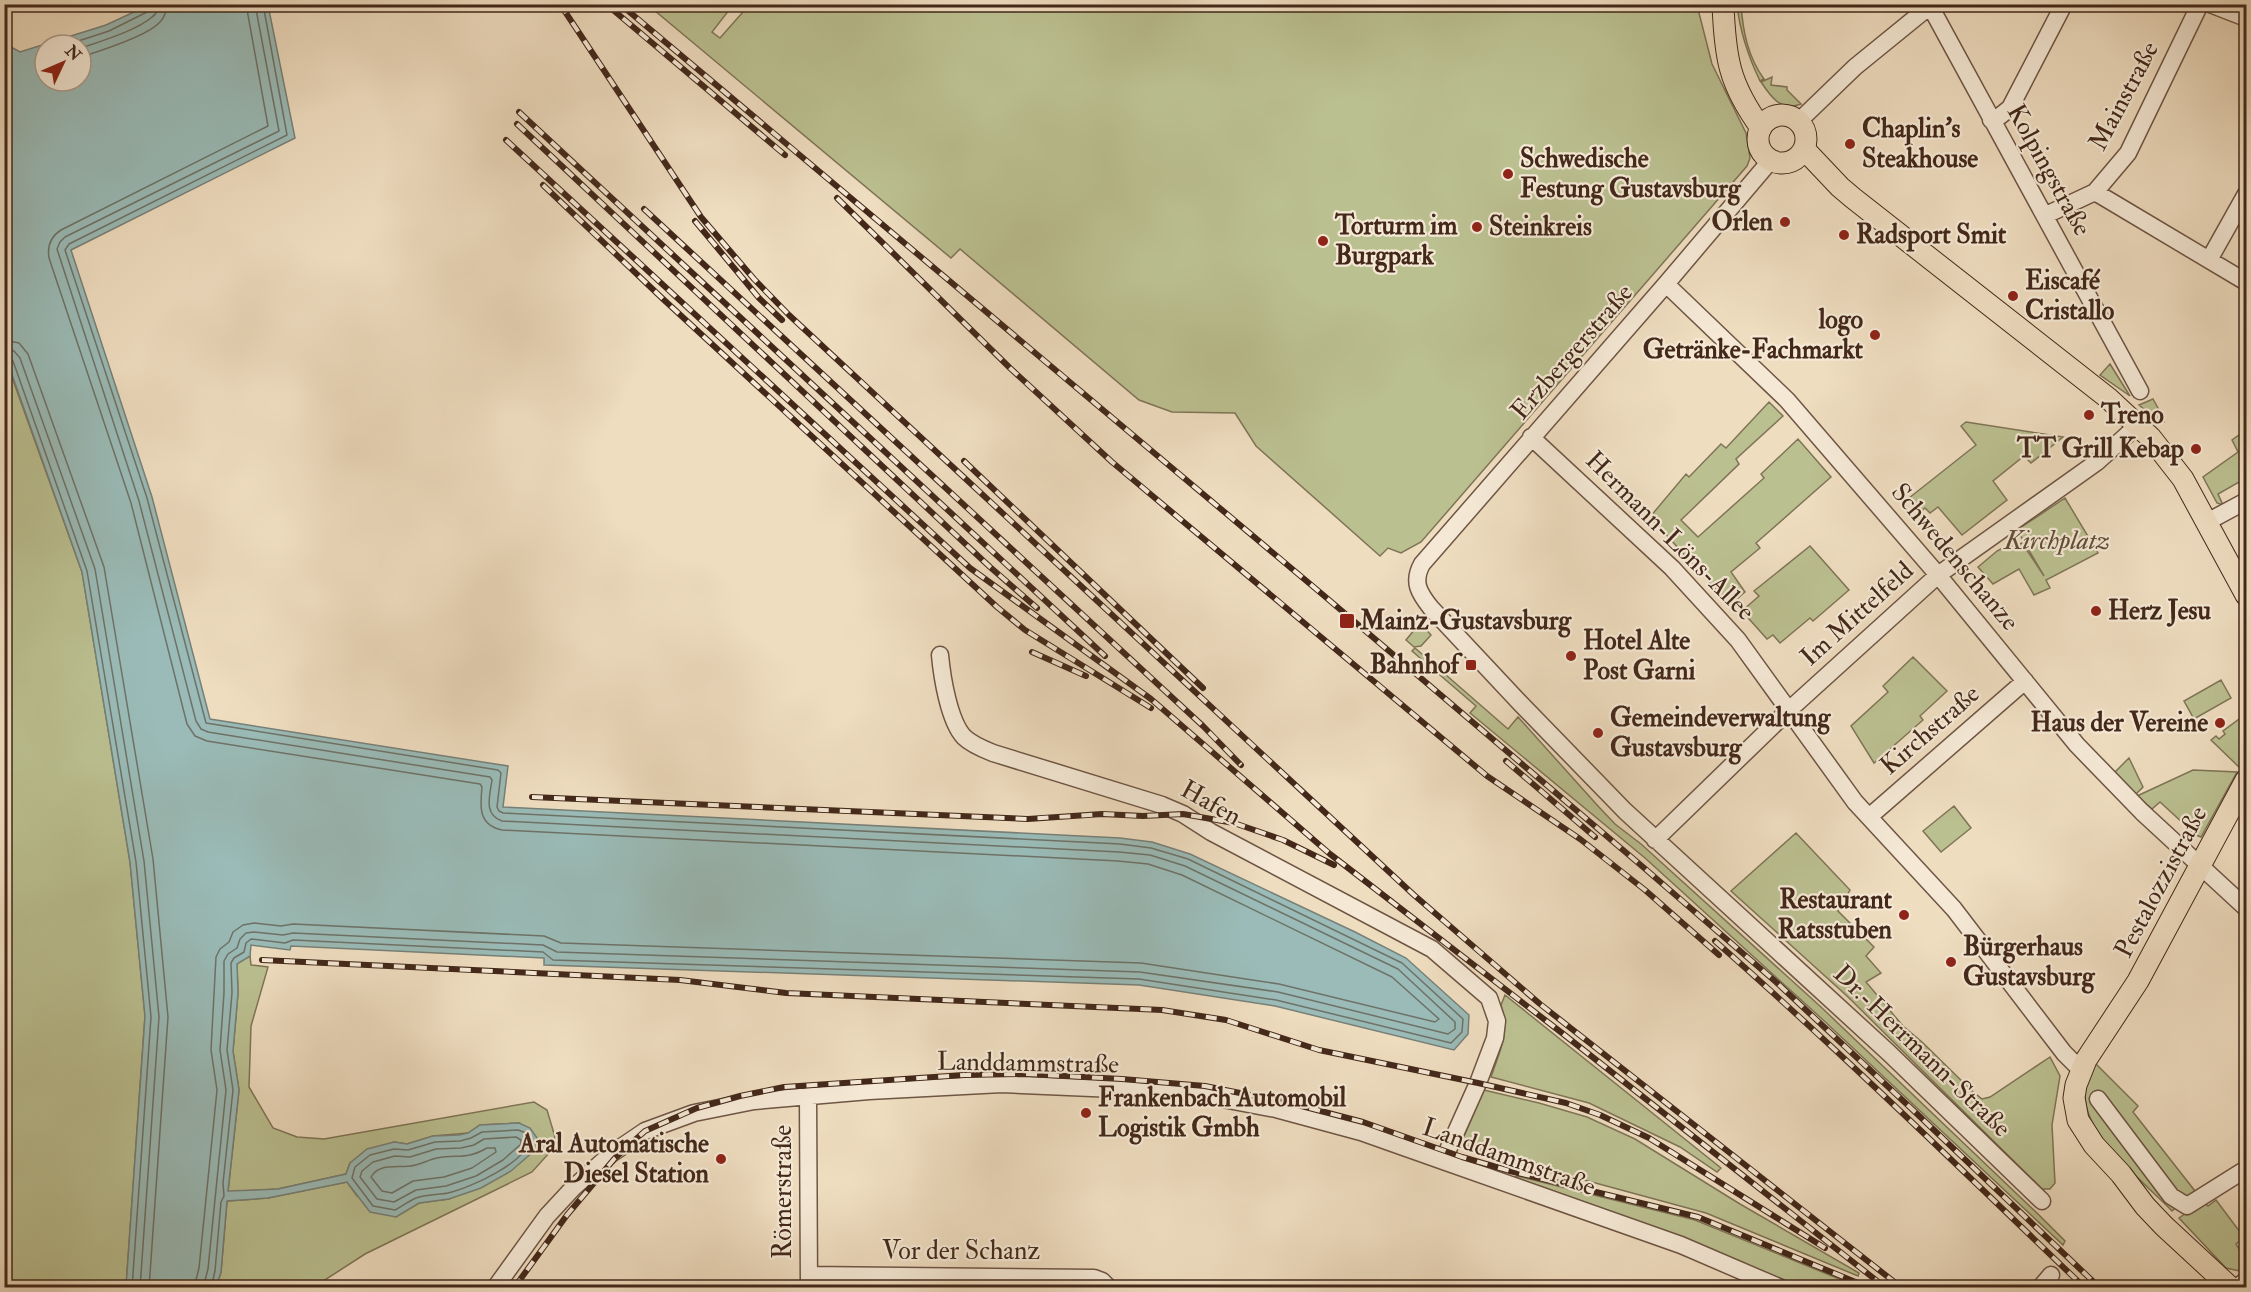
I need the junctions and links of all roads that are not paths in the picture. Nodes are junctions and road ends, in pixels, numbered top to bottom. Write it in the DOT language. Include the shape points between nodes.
graph roads {
  1 [pos="1723,4"];
  2 [pos="2064,4"];
  3 [pos="2200,4"];
  4 [pos="2210,4"];
  5 [pos="1930,5"];
  6 [pos="2247,18"];
  7 [pos="1991,120"];
  8 [pos="1798,122"];
  9 [pos="1767,123"];
  10 [pos="1800,154"];
  11 [pos="1771,160"];
  12 [pos="2095,192"];
  13 [pos="2247,194"];
  14 [pos="2046,215"];
  15 [pos="2209,260"];
  16 [pos="2247,282"];
  17 [pos="1666,284"];
  18 [pos="2140,392"];
  19 [pos="2138,424"];
  20 [pos="1531,437"];
  21 [pos="2247,501"];
  22 [pos="2207,522"];
  23 [pos="1938,575"];
  24 [pos="1416,580"];
  25 [pos="2247,595"];
  26 [pos="940,655"];
  27 [pos="2025,681"];
  28 [pos="1789,710"];
  29 [pos="2247,780"];
  30 [pos="1869,817"];
  31 [pos="1655,840"];
  32 [pos="2201,867"];
  33 [pos="2247,908"];
  34 [pos="2081,1070"];
  35 [pos="808,1096"];
  36 [pos="2098,1099"];
  37 [pos="1443,1161"];
  38 [pos="2247,1169"];
  39 [pos="2042,1201"];
  40 [pos="2247,1280"];
  41 [pos="809,1281"];
  42 [pos="495,1287"];
  43 [pos="1109,1287"];
  44 [pos="1781,1287"];
  45 [pos="2232,1287"];
  46 [pos="2237,1287"];
  1 -- 9 [label="main road" via="1726,58 1732,78 1744,102"];
  2 -- 7 [label="street" via="2010,108"];
  3 -- 12 [label="street, Mainstraße" via="2136,139"];
  4 -- 6 [label="street"];
  5 -- 7 [label="street, Kolpingstraße"];
  5 -- 8 [label="street" via="1855,66"];
  7 -- 14 [label="street, Kolpingstraße"];
  8 -- 9 [label="main road" via="1786,116"];
  8 -- 10 [label="main road" via="1805,135"];
  9 -- 11 [label="main road" via="1758,139"];
  10 -- 11 [label="main road" via="1781,163"];
  10 -- 19 [label="main road"];
  11 -- 17 [label="street, Erzbergerstraße"];
  12 -- 14 [label="street, Mainstraße"];
  12 -- 15 [label="street"];
  13 -- 15 [label="street"];
  14 -- 18 [label="street, Kolpingstraße"];
  15 -- 16 [label="street"];
  17 -- 20 [label="street, Erzbergerstraße"];
  17 -- 23 [label="street, Schwedenschanze" via="1787,400"];
  19 -- 22 [label="main road" via="2178,471"];
  19 -- 23 [label="street, Im Mittelfeld" via="2097,462"];
  20 -- 24 [label="street, Erzbergerstraße" via="1422,564"];
  20 -- 28 [label="street, Hermann-Löns-Allee" via="1672,568 1738,640"];
  21 -- 22 [label="street"];
  22 -- 25 [label="main road"];
  23 -- 27 [label="street, Schwedenschanze"];
  23 -- 28 [label="street, Im Mittelfeld"];
  24 -- 31 [label="street, Dr.-Herrmann-Straße" via="1419,592 1431,608"];
  26 -- 37 [label="street, Hafen" via="956,727 975,745 1183,814 1432,949 1489,998 1497,1021 1495,1038"];
  27 -- 30 [label="street, Kirchstraße"];
  27 -- 32 [label="street, Schwedenschanze" via="2120,791"];
  28 -- 30 [label="street, Hermann-Löns-Allee"];
  28 -- 31 [label="street, Im Mittelfeld"];
  29 -- 32 [label="main road, Pestalozzistraße"];
  30 -- 34 [label="street, Hermann-Löns-Allee" via="1946,900"];
  31 -- 39 [label="street, Dr.-Herrmann-Straße" via="1889,1053"];
  32 -- 33 [label="street, Schwedenschanze"];
  32 -- 34 [label="main road, Pestalozzistraße" via="2138,981"];
  34 -- 45 [label="main road, Pestalozzistraße" via="2074,1098 2078,1120 2094,1145 2164,1226"];
  35 -- 37 [label="street, Landdammstraße" via="971,1084 1207,1096 1276,1109 1360,1132"];
  35 -- 41 [label="street, Römerstraße"];
  35 -- 42 [label="street, Landdammstraße" via="754,1101 694,1113 645,1131 573,1188"];
  36 -- 38 [label="street" via="2171,1196 2187,1206"];
  37 -- 44 [label="street, Landdammstraße" via="1681,1245"];
  40 -- 46 [label="street"];
  41 -- 43 [label="street, Vor der Schanz" via="1094,1278"];
}
